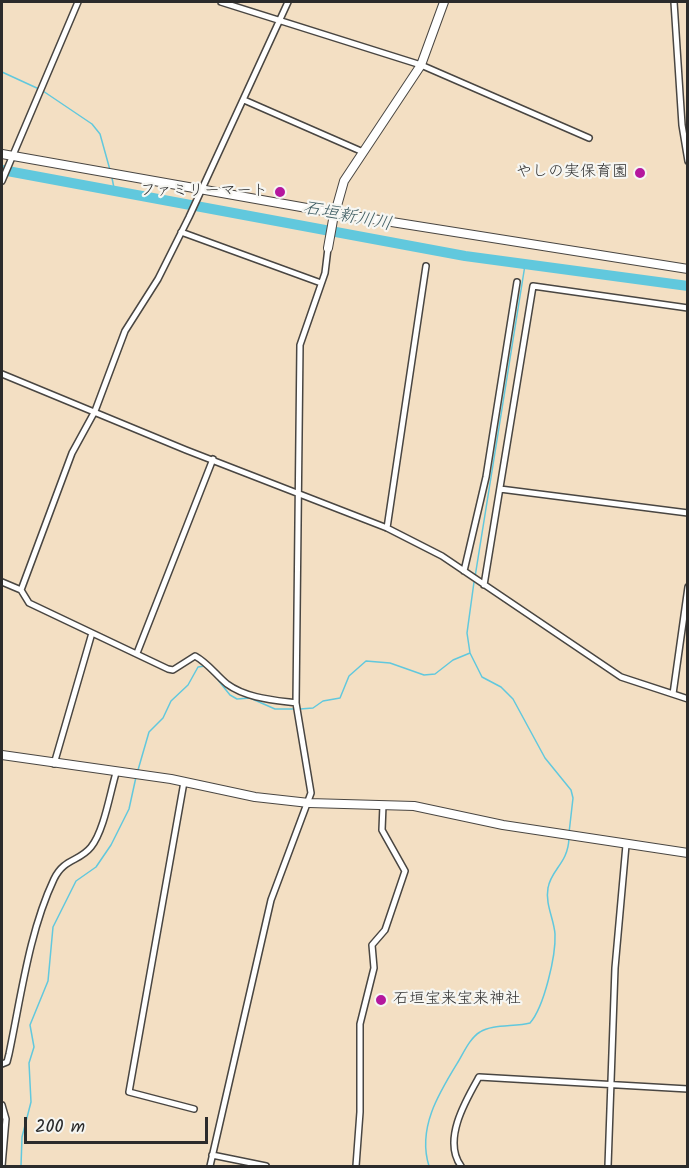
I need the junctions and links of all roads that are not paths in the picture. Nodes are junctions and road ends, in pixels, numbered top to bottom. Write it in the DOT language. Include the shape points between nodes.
graph roads {
  1 [pos="78,2"];
  2 [pos="221,2"];
  3 [pos="288,2"];
  4 [pos="444,2"];
  5 [pos="674,2"];
  6 [pos="280,20"];
  7 [pos="421,65"];
  8 [pos="244,100"];
  9 [pos="589,138"];
  10 [pos="363,152"];
  11 [pos="2,154"];
  12 [pos="11,156"];
  13 [pos="687,161"];
  14 [pos="2,181"];
  15 [pos="200,193"];
  16 [pos="334,217"];
  17 [pos="181,232"];
  18 [pos="328,248"];
  19 [pos="426,266"];
  20 [pos="687,269"];
  21 [pos="517,282"];
  22 [pos="321,283"];
  23 [pos="687,308"];
  24 [pos="2,374"];
  25 [pos="95,411"];
  26 [pos="213,459"];
  27 [pos="500,489"];
  28 [pos="298,493"];
  29 [pos="687,513"];
  30 [pos="387,528"];
  31 [pos="464,571"];
  32 [pos="2,582"];
  33 [pos="484,585"];
  34 [pos="687,587"];
  35 [pos="21,590"];
  36 [pos="92,633"];
  37 [pos="137,653"];
  38 [pos="673,694"];
  39 [pos="687,699"];
  40 [pos="296,703"];
  41 [pos="2,755"];
  42 [pos="54,764"];
  43 [pos="116,773"];
  44 [pos="184,782"];
  45 [pos="309,802"];
  46 [pos="383,805"];
  47 [pos="626,845"];
  48 [pos="687,852"];
  49 [pos="2,1064"];
  50 [pos="611,1085"];
  51 [pos="687,1089"];
  52 [pos="2,1104"];
  53 [pos="194,1108"];
  54 [pos="2,1147"];
  55 [pos="212,1155"];
  56 [pos="2,1166"];
  57 [pos="210,1167"];
  58 [pos="266,1167"];
  59 [pos="356,1167"];
  60 [pos="461,1167"];
  61 [pos="608,1167"];
  1 -- 12 [label="street"];
  2 -- 6 [label="street"];
  3 -- 6 [label="street"];
  4 -- 7 [label="street"];
  5 -- 13 [label="street"];
  6 -- 7 [label="street"];
  6 -- 8 [label="street"];
  7 -- 9 [label="street"];
  7 -- 10 [label="street"];
  8 -- 10 [label="street"];
  8 -- 15 [label="street"];
  10 -- 16 [label="street" via="344,181"];
  11 -- 12 [label="street"];
  12 -- 14 [label="street"];
  12 -- 15 [label="street"];
  15 -- 16 [label="street"];
  15 -- 17 [label="street"];
  16 -- 18 [label="street"];
  16 -- 20 [label="street"];
  17 -- 22 [label="street"];
  17 -- 25 [label="street" via="158,279 125,331"];
  18 -- 22 [label="street"];
  19 -- 30 [label="street"];
  21 -- 31 [label="street" via="486,477"];
  22 -- 28 [label="street" via="300,345"];
  23 -- 27 [label="street" via="533,286"];
  24 -- 25 [label="street"];
  25 -- 26 [label="street"];
  25 -- 35 [label="street" via="72,453"];
  26 -- 28 [label="street"];
  26 -- 37 [label="street"];
  27 -- 29 [label="street"];
  27 -- 33 [label="street"];
  28 -- 30 [label="street"];
  28 -- 40 [label="street"];
  30 -- 31 [label="street" via="428,547"];
  31 -- 33 [label="street"];
  32 -- 35 [label="street"];
  33 -- 38 [label="street" via="621,677"];
  34 -- 38 [label="street"];
  35 -- 36 [label="street" via="29,603"];
  36 -- 37 [label="street"];
  36 -- 42 [label="street"];
  37 -- 40 [label="street" via="173,669 195,656 241,692"];
  38 -- 39 [label="street"];
  40 -- 45 [label="street" via="311,793"];
  41 -- 42 [label="street"];
  42 -- 43 [label="street"];
  43 -- 44 [label="street"];
  43 -- 49 [label="street" via="91,847 60,867 52,883 33,944 7,1062"];
  44 -- 45 [label="street" via="255,797"];
  44 -- 53 [label="street" via="129,1092"];
  45 -- 46 [label="street"];
  45 -- 55 [label="street" via="271,900"];
  46 -- 47 [label="street" via="414,806"];
  46 -- 59 [label="street" via="382,830 405,871 385,930 372,945 374,968 360,1024"];
  47 -- 48 [label="street"];
  47 -- 50 [label="street" via="615,968"];
  50 -- 51 [label="street"];
  50 -- 60 [label="street" via="479,1077 460,1114 456,1134 454,1148"];
  50 -- 61 [label="street"];
  52 -- 54 [label="street" via="6,1119"];
  54 -- 56 [label="street"];
  55 -- 57 [label="street"];
  55 -- 58 [label="street"];
}
